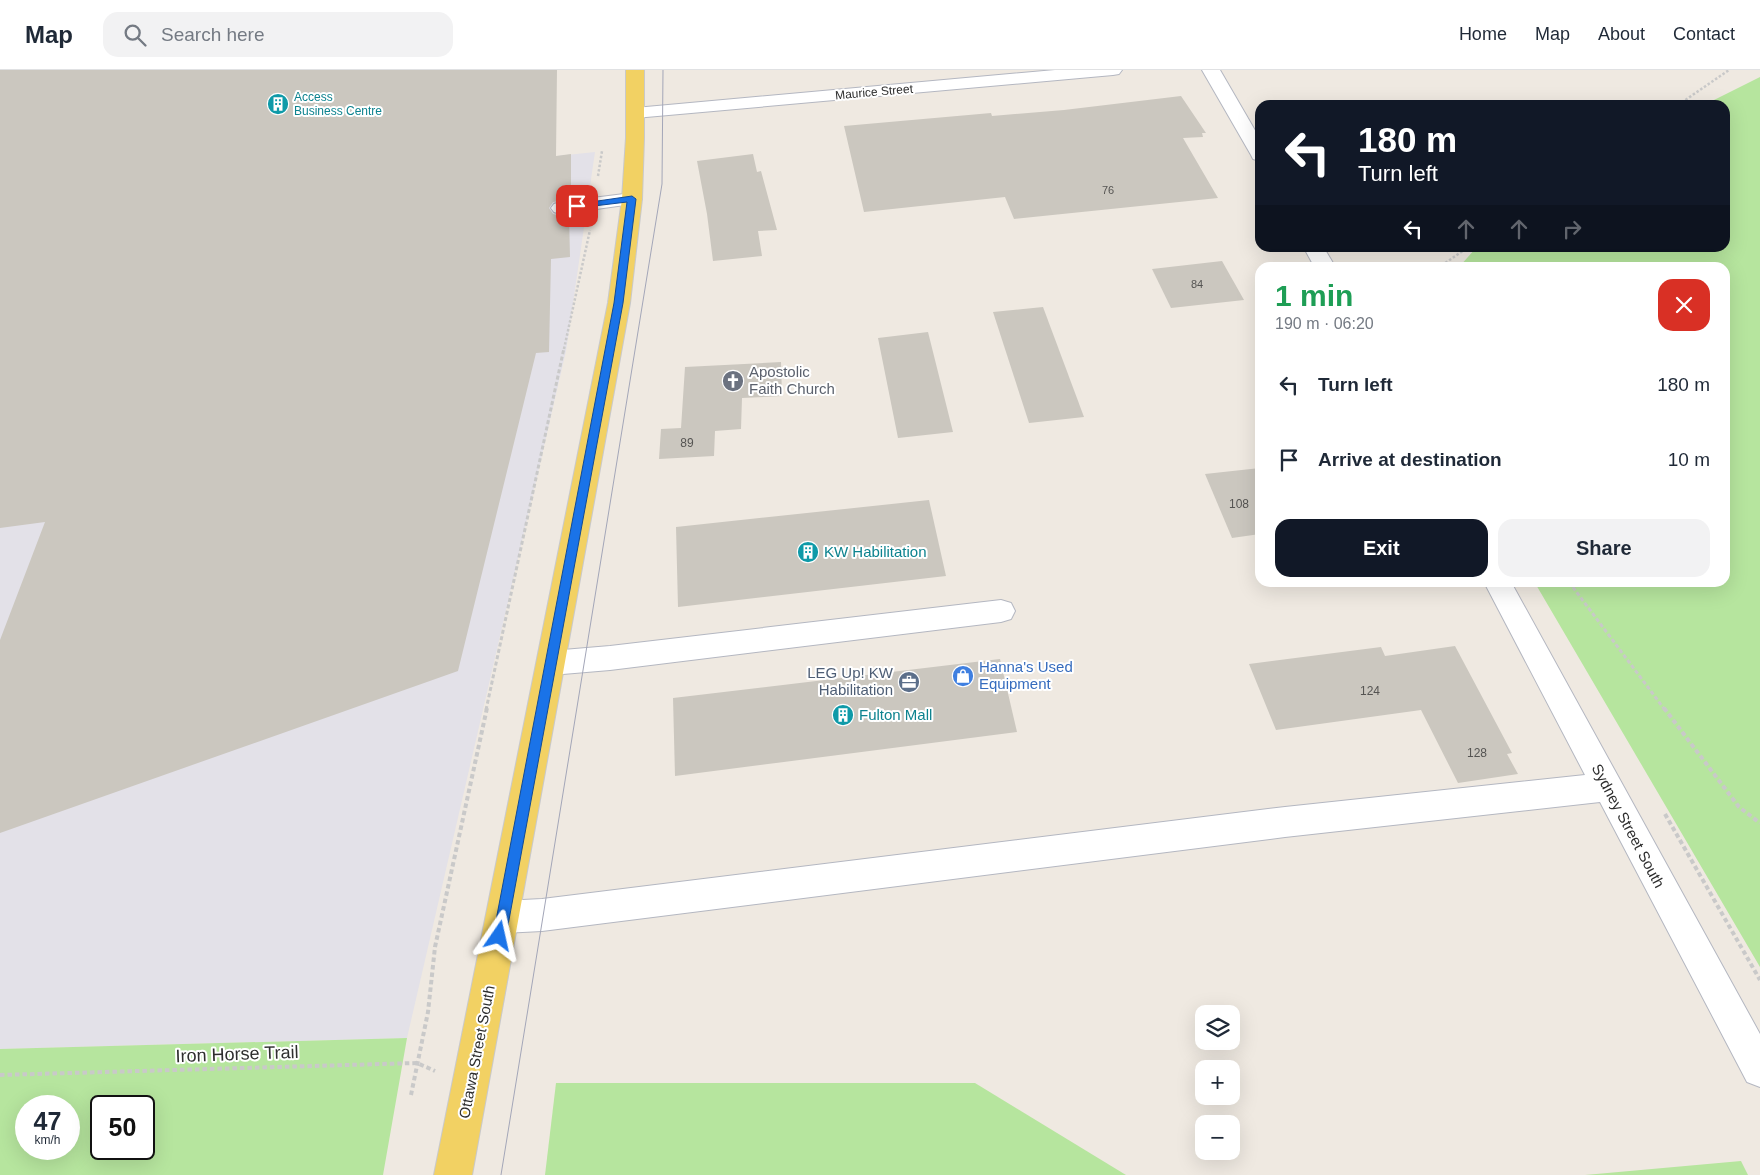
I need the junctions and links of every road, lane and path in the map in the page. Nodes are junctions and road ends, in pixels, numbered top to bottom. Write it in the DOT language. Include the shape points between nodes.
graph roads {
  1 [pos="635,70"];
  2 [pos="1113,70"];
  3 [pos="1211,70"];
  4 [pos="1729,70"];
  5 [pos="1685,100"];
  6 [pos="635,114"];
  7 [pos="1255,146"];
  8 [pos="602,150"];
  9 [pos="632,199"];
  10 [pos="593,204"];
  11 [pos="561,208"];
  12 [pos="1461,252"];
  13 [pos="1447,262"];
  14 [pos="1500,587"];
  15 [pos="1573,587"];
  16 [pos="1001,611"];
  17 [pos="551,663"];
  18 [pos="1607,787"];
  19 [pos="1760,823"];
  20 [pos="503,917"];
  21 [pos="417,1063"];
  22 [pos="1760,1069"];
  23 [pos="0,1075"];
  24 [pos="470,1091"];
  25 [pos="411,1095"];
  26 [pos="453,1175"];
  1 -- 6 [label="main road, Ottawa Street South"];
  2 -- 6 [label="street, Maurice Street"];
  3 -- 7 [label="street"];
  4 -- 5 [label="path"];
  6 -- 9 [label="main road, Ottawa Street South"];
  8 -- 10 [label="path"];
  9 -- 10 [label="street"];
  9 -- 17 [label="main road, Ottawa Street South" via="619,303"];
  10 -- 11 [label="street"];
  10 -- 21 [label="path" via="590,231 435,947 428,1012"];
  12 -- 13 [label="path"];
  14 -- 18 [label="street, Sydney Street South"];
  15 -- 19 [label="path" via="1739,807"];
  16 -- 17 [label="street"];
  17 -- 20 [label="main road, Ottawa Street South"];
  18 -- 20 [label="street" via="1285,822 542,915"];
  18 -- 22 [label="street, Sydney Street South"];
  20 -- 24 [label="main road, Ottawa Street South"];
  21 -- 23 [label="path, Iron Horse Trail"];
  21 -- 24 [label="path, Iron Horse Trail"];
  21 -- 25 [label="path"];
  24 -- 26 [label="main road, Ottawa Street South"];
}
